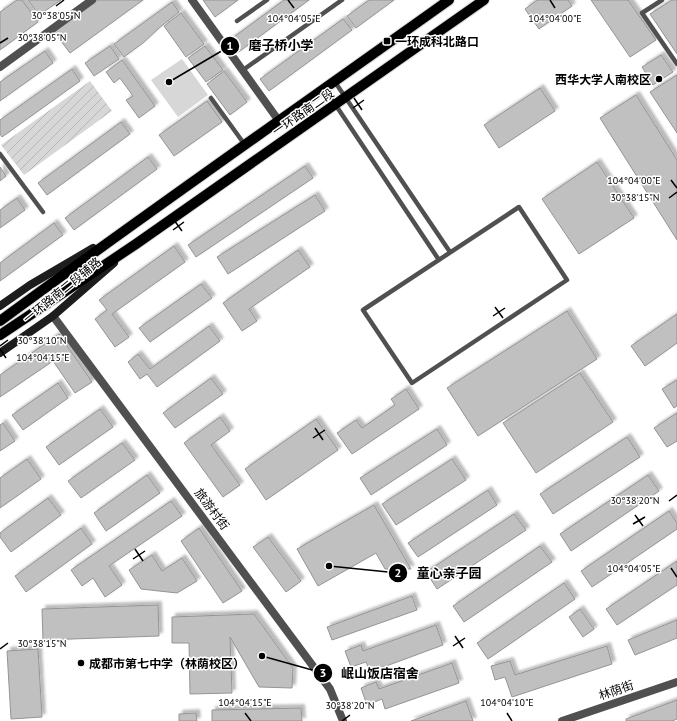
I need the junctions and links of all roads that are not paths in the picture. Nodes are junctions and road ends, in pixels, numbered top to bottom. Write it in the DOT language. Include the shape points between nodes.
graph roads {
  1 [pos="92,0"];
  2 [pos="192,0"];
  3 [pos="267,0"];
  4 [pos="342,0"];
  5 [pos="449,0"];
  6 [pos="484,0"];
  7 [pos="662,0"];
  8 [pos="237,21"];
  9 [pos="677,64"];
  10 [pos="0,67"];
  11 [pos="243,70"];
  12 [pos="335,82"];
  13 [pos="325,89"];
  14 [pos="211,98"];
  15 [pos="346,98"];
  16 [pos="336,105"];
  17 [pos="279,121"];
  18 [pos="245,146"];
  19 [pos="0,154"];
  20 [pos="43,212"];
  21 [pos="120,233"];
  22 [pos="136,244"];
  23 [pos="450,252"];
  24 [pos="439,260"];
  25 [pos="0,306"];
  26 [pos="53,316"];
  27 [pos="0,321"];
  28 [pos="0,336"];
  29 [pos="0,353"];
  30 [pos="677,682"];
  31 [pos="343,721"];
  32 [pos="562,721"];
  1 -- 10 [label="street"];
  2 -- 11 [label="street"];
  3 -- 8 [label="lane"];
  4 -- 11 [label="lane"];
  5 -- 12 [label="main road, 一环路南二段"];
  6 -- 15 [label="main road, 一环路南二段"];
  7 -- 9 [label="lane" via="642,13"];
  11 -- 17 [label="street"];
  12 -- 13 [label="main road, 一环路南二段"];
  12 -- 15 [label="lane"];
  13 -- 16 [label="lane"];
  13 -- 17 [label="main road, 一环路南二段"];
  14 -- 18 [label="lane"];
  15 -- 16 [label="main road, 一环路南二段"];
  15 -- 23 [label="lane"];
  16 -- 22 [label="main road, 一环路南二段"];
  16 -- 24 [label="lane"];
  17 -- 18 [label="main road, 一环路南二段"];
  18 -- 21 [label="main road, 一环路南二段"];
  19 -- 20 [label="lane"];
  21 -- 25 [label="main road, 一环路南二段辅路" via="30,285"];
  21 -- 27 [label="main road, 一环路南二段"];
  22 -- 26 [label="main road, 一环路南二段辅路"];
  22 -- 28 [label="main road, 一环路南二段"];
  23 -- 24 [label="lane"];
  23 -- 24 [label="lane" via="519,207 567,280 412,383 364,310"];
  26 -- 29 [label="main road, 一环路南二段辅路"];
  26 -- 31 [label="street, 旅游村街" via="330,689"];
  30 -- 32 [label="street, 林荫街"];
}
